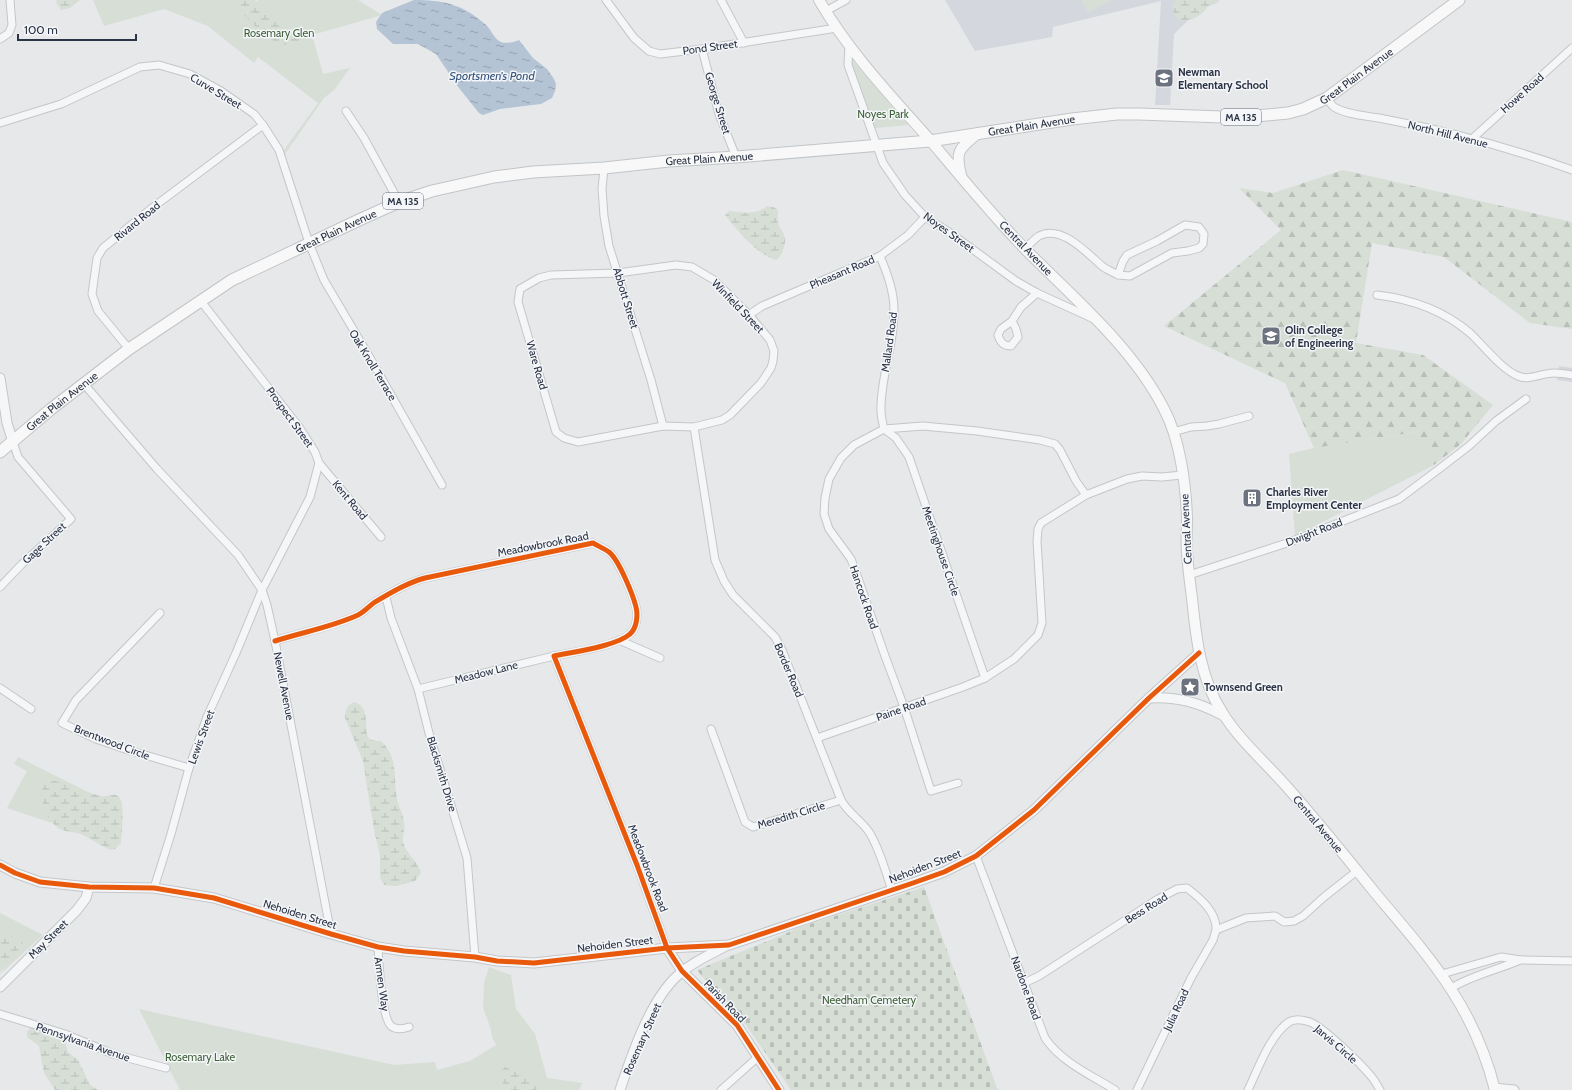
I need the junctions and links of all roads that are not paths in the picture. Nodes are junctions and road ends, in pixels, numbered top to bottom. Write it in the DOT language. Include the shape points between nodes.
graph roads {
  1 [pos="10,0"];
  2 [pos="606,0"];
  3 [pos="721,0"];
  4 [pos="819,0"];
  5 [pos="846,0"];
  6 [pos="1460,0"];
  7 [pos="826,11"];
  8 [pos="837,28"];
  9 [pos="0,39"];
  10 [pos="744,43"];
  11 [pos="849,44"];
  12 [pos="1572,48"];
  13 [pos="702,49"];
  14 [pos="1327,98"];
  15 [pos="346,111"];
  16 [pos="0,123"];
  17 [pos="263,125"];
  18 [pos="977,134"];
  19 [pos="1473,138"];
  20 [pos="930,141"];
  21 [pos="876,146"];
  22 [pos="736,157"];
  23 [pos="604,168"];
  24 [pos="1572,170"];
  25 [pos="961,177"];
  26 [pos="398,202"];
  27 [pos="925,217"];
  28 [pos="309,243"];
  29 [pos="1025,248"];
  30 [pos="880,256"];
  31 [pos="618,273"];
  32 [pos="1118,275"];
  33 [pos="1037,293"];
  34 [pos="1377,295"];
  35 [pos="200,300"];
  36 [pos="749,315"];
  37 [pos="1012,321"];
  38 [pos="1097,321"];
  39 [pos="129,349"];
  40 [pos="1572,375"];
  41 [pos="0,378"];
  42 [pos="84,384"];
  43 [pos="1526,399"];
  44 [pos="1249,416"];
  45 [pos="663,426"];
  46 [pos="694,427"];
  47 [pos="884,429"];
  48 [pos="1173,432"];
  49 [pos="13,442"];
  50 [pos="0,452"];
  51 [pos="319,463"];
  52 [pos="1182,475"];
  53 [pos="442,485"];
  54 [pos="1086,496"];
  55 [pos="381,537"];
  56 [pos="1189,575"];
  57 [pos="0,587"];
  58 [pos="262,590"];
  59 [pos="386,597"];
  60 [pos="160,613"];
  61 [pos="619,640"];
  62 [pos="276,641"];
  63 [pos="1199,653"];
  64 [pos="554,656"];
  65 [pos="660,658"];
  66 [pos="985,678"];
  67 [pos="0,688"];
  68 [pos="418,689"];
  69 [pos="1149,698"];
  70 [pos="904,707"];
  71 [pos="31,709"];
  72 [pos="1224,716"];
  73 [pos="710,729"];
  74 [pos="817,738"];
  75 [pos="189,768"];
  76 [pos="958,783"];
  77 [pos="841,800"];
  78 [pos="976,856"];
  79 [pos="0,865"];
  80 [pos="1358,871"];
  81 [pos="89,887"];
  82 [pos="154,888"];
  83 [pos="892,890"];
  84 [pos="1216,930"];
  85 [pos="331,934"];
  86 [pos="729,945"];
  87 [pos="378,947"];
  88 [pos="667,948"];
  89 [pos="475,957"];
  90 [pos="1521,960"];
  91 [pos="1572,961"];
  92 [pos="682,971"];
  93 [pos="1442,974"];
  94 [pos="1024,983"];
  95 [pos="0,987"];
  96 [pos="1451,988"];
  97 [pos="0,1014"];
  98 [pos="409,1028"];
  99 [pos="758,1058"];
  100 [pos="166,1068"];
  101 [pos="1495,1089"];
  102 [pos="620,1090"];
  103 [pos="721,1090"];
  104 [pos="779,1090"];
  105 [pos="1115,1090"];
  106 [pos="1137,1090"];
  107 [pos="1248,1090"];
  108 [pos="1380,1090"];
  109 [pos="1514,1090"];
  1 -- 9 [label="street" via="12,25 9,33"];
  2 -- 13 [label="street, Pond Street" via="634,38 649,51 660,54"];
  3 -- 10 [label="street"];
  4 -- 7 [label="main road, Central Avenue"];
  5 -- 7 [label="street"];
  6 -- 14 [label="main road, Great Plain Avenue / MA 135"];
  7 -- 8 [label="main road, Central Avenue"];
  8 -- 10 [label="street, Pond Street"];
  8 -- 11 [label="main road, Central Avenue"];
  10 -- 13 [label="street, Pond Street"];
  11 -- 20 [label="main road, Central Avenue"];
  11 -- 21 [label="street, Noyes Street" via="848,65"];
  12 -- 19 [label="street, Howe Road"];
  13 -- 22 [label="street, George Street" via="719,114"];
  14 -- 18 [label="main road, Great Plain Avenue / MA 135" via="1288,113 1222,117 1116,114 1072,118"];
  14 -- 19 [label="street, North Hill Avenue" via="1341,111"];
  15 -- 26 [label="street" via="364,138"];
  16 -- 17 [label="street, Curve Street" via="61,104 140,67 159,65 190,74 221,91 254,114"];
  17 -- 28 [label="street, Curve Street" via="279,150"];
  17 -- 39 [label="street, Rivard Road" via="152,208 103,248 97,258 92,294 98,311"];
  18 -- 20 [label="main road, Great Plain Avenue / MA 135"];
  18 -- 25 [label="main road" via="962,146 958,154"];
  19 -- 24 [label="street, North Hill Avenue"];
  20 -- 21 [label="main road, Great Plain Avenue / MA 135"];
  20 -- 25 [label="main road, Central Avenue"];
  21 -- 22 [label="main road, Great Plain Avenue / MA 135"];
  21 -- 27 [label="street, Noyes Street" via="883,163 905,195"];
  22 -- 23 [label="main road, Great Plain Avenue / MA 135"];
  23 -- 26 [label="main road, Great Plain Avenue / MA 135" via="494,177 432,191"];
  23 -- 31 [label="street, Abbott Street" via="604,216 609,246"];
  25 -- 29 [label="main road, Central Avenue"];
  26 -- 28 [label="main road, Great Plain Avenue / MA 135"];
  27 -- 30 [label="street, Pheasant Road" via="908,235"];
  27 -- 33 [label="street, Noyes Street"];
  28 -- 35 [label="main road, Great Plain Avenue / MA 135" via="232,280"];
  28 -- 53 [label="street, Oak Knoll Terrace" via="324,280"];
  29 -- 32 [label="street" via="1039,236 1048,234 1068,237"];
  29 -- 38 [label="main road, Central Avenue"];
  30 -- 36 [label="street, Pheasant Road" via="762,306"];
  30 -- 47 [label="street, Mallard Road" via="890,285 894,310 882,389 881,412"];
  31 -- 36 [label="street, Winfield Street" via="676,265 692,267 714,280"];
  31 -- 45 [label="street, Abbott Street"];
  31 -- 45 [label="street, Ware Road" via="551,275 539,278 520,289 518,302 556,432 564,438 578,442"];
  32 -- 32 [label="street" via="1127,255 1185,225 1199,227 1204,234 1203,244 1198,248 1188,252 1172,253 1130,276"];
  33 -- 37 [label="street" via="1021,307"];
  33 -- 38 [label="street, Noyes Street"];
  34 -- 40 [label="street" via="1424,305 1443,314 1469,332 1516,376 1526,378 1553,373"];
  35 -- 39 [label="main road, Great Plain Avenue / MA 135"];
  35 -- 51 [label="street, Prospect Street" via="299,427"];
  36 -- 46 [label="street, Winfield Street" via="770,340 774,361 761,383 730,415 716,423"];
  38 -- 48 [label="main road, Central Avenue" via="1149,383 1166,412"];
  39 -- 42 [label="main road, Great Plain Avenue / MA 135"];
  41 -- 49 [label="street" via="7,423"];
  42 -- 49 [label="main road, Great Plain Avenue / MA 135"];
  42 -- 58 [label="street, Newell Avenue" via="157,469 238,555"];
  43 -- 56 [label="street, Dwight Road" via="1399,499 1290,542"];
  44 -- 48 [label="street"];
  45 -- 46 [label="street, Winfield Street"];
  46 -- 74 [label="street, Border Road" via="715,560 733,595 779,643"];
  47 -- 54 [label="street" via="922,426 984,432 1055,444"];
  47 -- 66 [label="street, Meetinghouse Circle" via="896,438 909,457"];
  47 -- 70 [label="street, Hancock Road" via="854,445 841,458 830,479 824,514 829,529 851,559"];
  48 -- 52 [label="main road, Central Avenue"];
  49 -- 50 [label="main road, Great Plain Avenue / MA 135"];
  49 -- 57 [label="street, Gage Street" via="18,457 71,519"];
  51 -- 55 [label="street, Kent Road"];
  51 -- 58 [label="street" via="310,497"];
  52 -- 54 [label="street" via="1127,479"];
  52 -- 56 [label="main road, Central Avenue" via="1187,515"];
  54 -- 66 [label="street" via="1041,523 1037,541 1042,623 1038,635 1014,659"];
  56 -- 63 [label="main road, Central Avenue"];
  58 -- 62 [label="street, Newell Avenue"];
  58 -- 75 [label="street, Lewis Street" via="207,717"];
  59 -- 61 [label="street, Meadowbrook Road" via="410,582 425,578 593,543 610,553 616,560 636,608 635,627 630,634"];
  59 -- 62 [label="street, Meadowbrook Road" via="360,614 341,622"];
  59 -- 68 [label="street, Blacksmith Drive" via="391,618"];
  60 -- 75 [label="street, Brentwood Circle" via="76,700 62,723 125,750"];
  61 -- 64 [label="street, Meadowbrook Road"];
  61 -- 65 [label="street"];
  62 -- 85 [label="street, Newell Avenue"];
  63 -- 69 [label="street, Nehoiden Street"];
  63 -- 72 [label="main road, Central Avenue" via="1208,686"];
  64 -- 68 [label="street, Meadow Lane"];
  64 -- 88 [label="street, Meadowbrook Road"];
  66 -- 70 [label="street, Paine Road"];
  67 -- 71 [label="street"];
  68 -- 89 [label="street, Blacksmith Drive" via="467,858"];
  69 -- 72 [label="street" via="1186,700"];
  69 -- 78 [label="street, Nehoiden Street" via="1034,810"];
  70 -- 74 [label="street, Paine Road"];
  70 -- 76 [label="street, Hancock Road" via="931,791"];
  72 -- 80 [label="main road, Central Avenue"];
  73 -- 77 [label="street, Meredith Circle" via="746,822 753,827"];
  74 -- 77 [label="street, Border Road"];
  75 -- 82 [label="street, Lewis Street"];
  77 -- 83 [label="street, Border Road" via="869,833"];
  78 -- 83 [label="street, Nehoiden Street" via="944,872"];
  78 -- 94 [label="street, Nardone Road"];
  79 -- 81 [label="street, Nehoiden Street" via="40,882"];
  80 -- 84 [label="street" via="1294,922 1284,922 1275,916 1246,918"];
  80 -- 93 [label="main road, Central Avenue"];
  81 -- 82 [label="street, Nehoiden Street"];
  81 -- 95 [label="street, May Street" via="86,898 78,910"];
  82 -- 85 [label="street, Nehoiden Street" via="214,898"];
  83 -- 86 [label="street, Nehoiden Street"];
  84 -- 94 [label="street, Bess Road" via="1216,922 1210,910 1197,896 1187,888 1177,889"];
  84 -- 106 [label="street, Julia Road"];
  85 -- 87 [label="street, Nehoiden Street"];
  86 -- 88 [label="street, Nehoiden Street"];
  86 -- 92 [label="street"];
  87 -- 89 [label="street, Nehoiden Street"];
  87 -- 98 [label="street, Armen Way" via="387,1018 396,1029"];
  88 -- 89 [label="street, Nehoiden Street" via="534,963"];
  88 -- 92 [label="street, Parish Road"];
  90 -- 91 [label="street"];
  90 -- 93 [label="street" via="1501,957"];
  90 -- 96 [label="street" via="1463,981"];
  92 -- 99 [label="street, Parish Road" via="733,1020"];
  92 -- 102 [label="street, Rosemary Street" via="662,994 646,1023"];
  93 -- 96 [label="main road, Central Avenue"];
  94 -- 105 [label="street, Nardone Road" via="1043,1034 1051,1046 1066,1059"];
  96 -- 101 [label="main road, Central Avenue" via="1480,1041"];
  97 -- 100 [label="street, Pennsylvania Avenue" via="65,1034 113,1054"];
  99 -- 103 [label="street"];
  99 -- 104 [label="street, Parish Road"];
  101 -- 109 [label="street"];
  107 -- 108 [label="street, Jarvis Circle" via="1281,1029 1291,1021 1300,1019 1311,1022 1333,1038 1370,1074"];
}
